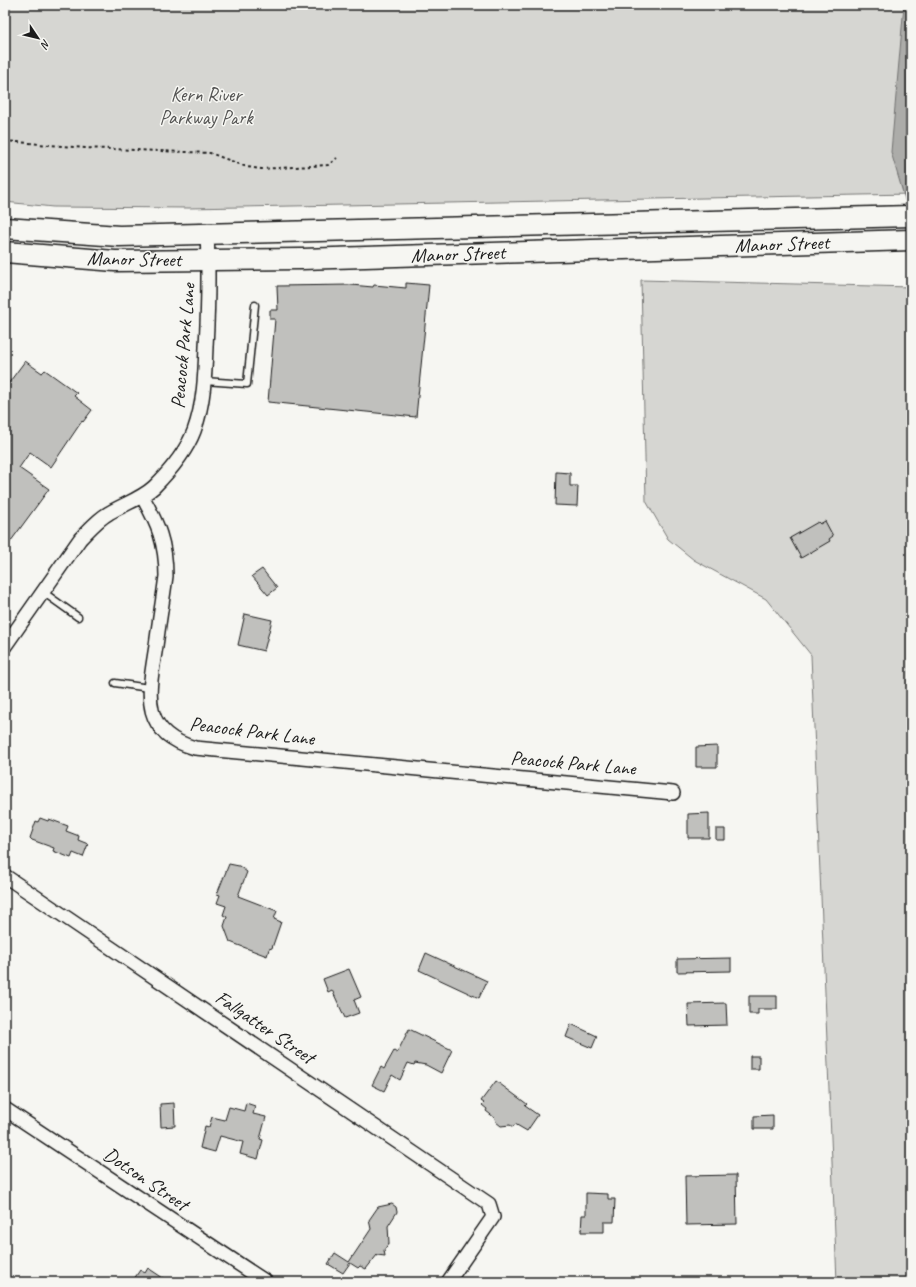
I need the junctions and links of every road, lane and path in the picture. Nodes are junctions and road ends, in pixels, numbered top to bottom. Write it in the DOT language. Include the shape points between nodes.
graph roads {
  1 [pos="5,141"];
  2 [pos="337,158"];
  3 [pos="911,216"];
  4 [pos="5,228"];
  5 [pos="207,234"];
  6 [pos="911,240"];
  7 [pos="5,252"];
  8 [pos="208,259"];
  9 [pos="255,305"];
  10 [pos="204,381"];
  11 [pos="142,496"];
  12 [pos="43,592"];
  13 [pos="78,617"];
  14 [pos="5,646"];
  15 [pos="115,682"];
  16 [pos="149,688"];
  17 [pos="673,793"];
  18 [pos="5,876"];
  19 [pos="5,1109"];
  20 [pos="266,1282"];
  21 [pos="448,1282"];
  1 -- 2 [label="path" via="85,148 210,153 247,167 261,169 328,165"];
  3 -- 5 [label="main road, Manor Street"];
  4 -- 5 [label="main road, Manor Street" via="120,236"];
  5 -- 8 [label="street, Peacock Park Lane"];
  6 -- 8 [label="main road, Manor Street" via="302,259"];
  7 -- 8 [label="main road, Manor Street" via="115,261"];
  8 -- 10 [label="street, Peacock Park Lane"];
  9 -- 10 [label="lane" via="247,384"];
  10 -- 11 [label="street, Peacock Park Lane" via="200,410 187,446 177,462"];
  11 -- 12 [label="street" via="108,513 94,524 80,539"];
  11 -- 16 [label="street, Peacock Park Lane" via="164,541 166,558 166,576"];
  12 -- 13 [label="lane"];
  12 -- 14 [label="street"];
  15 -- 16 [label="lane"];
  16 -- 17 [label="street, Peacock Park Lane" via="151,709 163,731 183,745 195,748"];
  18 -- 21 [label="street, Fallgatter Street" via="489,1204 493,1217"];
  19 -- 20 [label="street, Dotson Street"];
}
